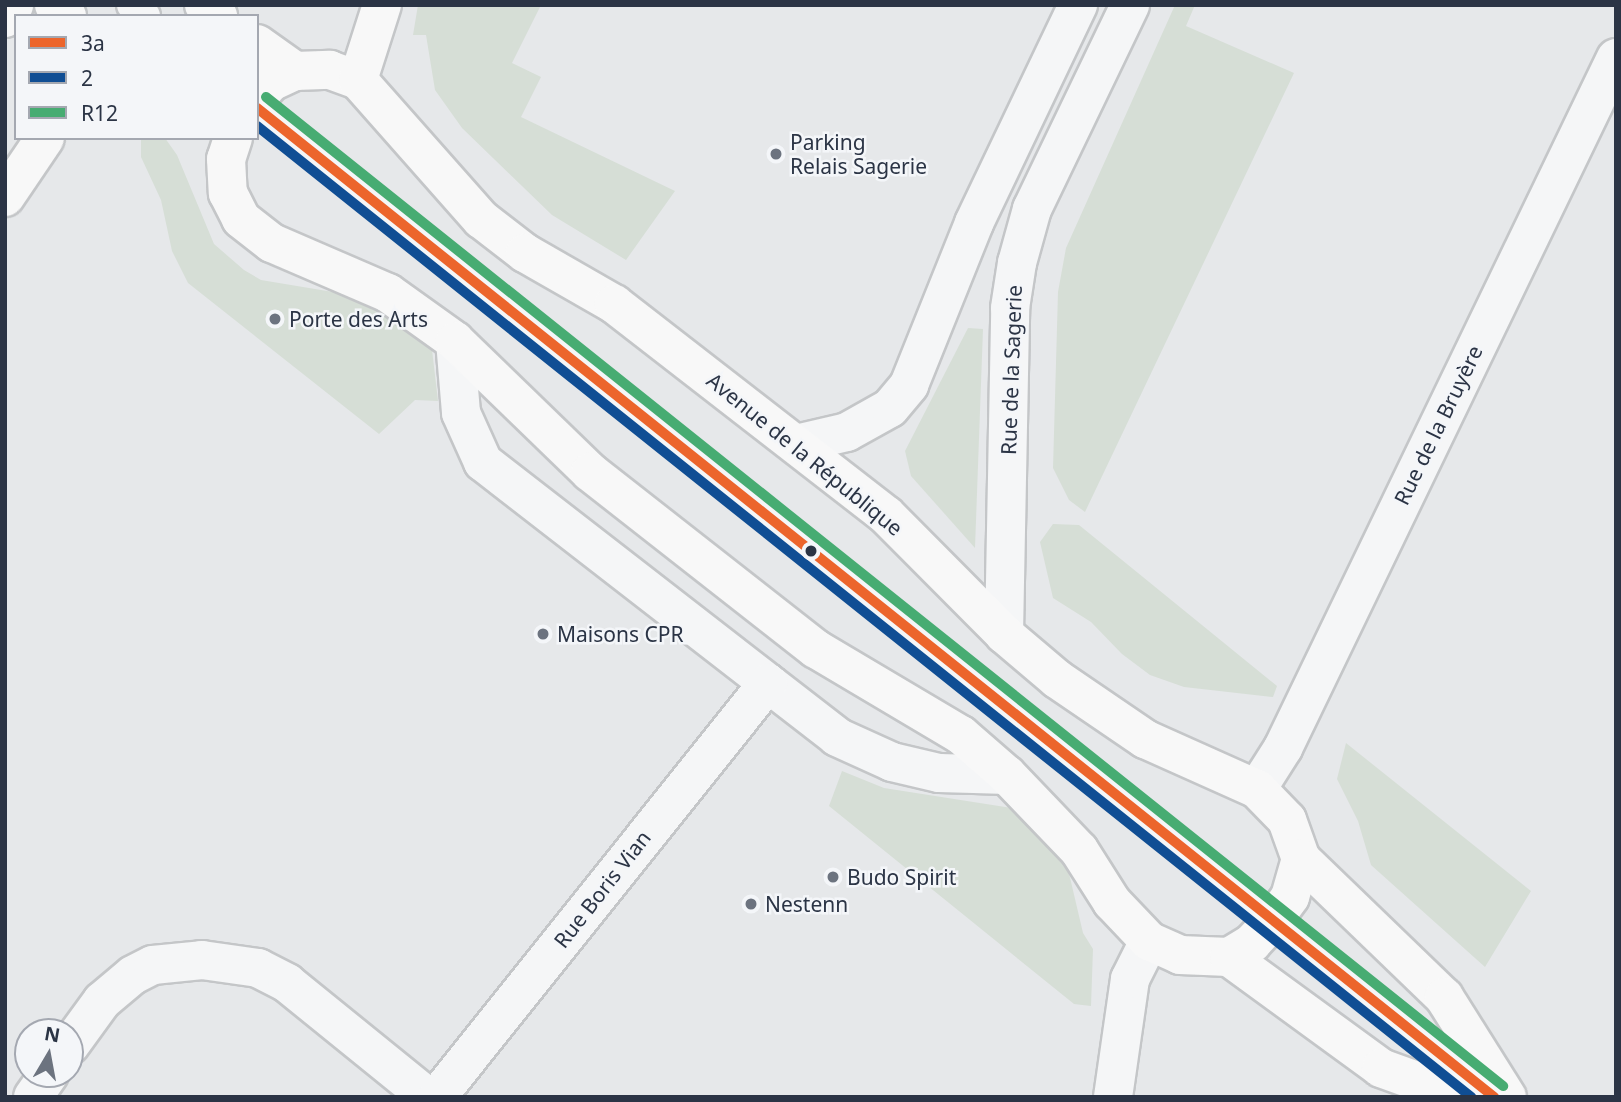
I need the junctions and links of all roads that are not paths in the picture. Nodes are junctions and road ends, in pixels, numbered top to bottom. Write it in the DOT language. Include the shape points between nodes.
graph roads {
  1 [pos="14,5"];
  2 [pos="382,5"];
  3 [pos="1078,5"];
  4 [pos="1130,5"];
  5 [pos="5,18"];
  6 [pos="259,45"];
  7 [pos="1616,58"];
  8 [pos="295,71"];
  9 [pos="358,80"];
  10 [pos="259,96"];
  11 [pos="259,110"];
  12 [pos="45,140"];
  13 [pos="221,145"];
  14 [pos="5,197"];
  15 [pos="455,341"];
  16 [pos="796,444"];
  17 [pos="1004,634"];
  18 [pos="768,684"];
  19 [pos="1007,775"];
  20 [pos="1257,789"];
  21 [pos="1301,859"];
  22 [pos="1275,919"];
  23 [pos="1149,941"];
  24 [pos="1229,957"];
  25 [pos="84,1026"];
  26 [pos="428,1097"];
  27 [pos="437,1097"];
  28 [pos="1113,1097"];
  29 [pos="1461,1097"];
  30 [pos="1494,1097"];
  31 [pos="1507,1097"];
  1 -- 5 [label="main road"];
  2 -- 9 [label="main road"];
  3 -- 16 [label="street" via="974,223 909,385 890,408 847,432"];
  4 -- 17 [label="street, Rue de la Sagerie" via="1032,209 1017,263 1010,308"];
  6 -- 8 [label="main road"];
  7 -- 20 [label="street, Rue de la Bruyère" via="1283,748"];
  8 -- 9 [label="main road" via="330,70"];
  8 -- 10 [label="main road" via="271,82"];
  9 -- 16 [label="main road, Avenue de la République" via="481,219 525,253 614,304"];
  11 -- 22 [label="lane"];
  12 -- 14 [label="main road"];
  13 -- 15 [label="main road" via="228,192 241,219 272,243 388,293"];
  15 -- 18 [label="street" via="461,413 483,462"];
  15 -- 19 [label="main road" via="525,412 612,488 816,649 943,723"];
  16 -- 17 [label="main road, Avenue de la République" via="886,515"];
  17 -- 20 [label="main road, Avenue de la République" via="1056,679 1145,739"];
  18 -- 19 [label="street" via="837,737 892,762 939,773"];
  18 -- 27 [label="street, Rue Boris Vian"];
  19 -- 23 [label="main road" via="1079,850 1112,902"];
  20 -- 21 [label="main road, Avenue de la République" via="1287,820"];
  21 -- 22 [label="main road" via="1290,897"];
  21 -- 31 [label="main road, Avenue de la République" via="1444,997"];
  22 -- 24 [label="main road" via="1252,943"];
  22 -- 30 [label="lane"];
  23 -- 24 [label="main road" via="1180,955"];
  23 -- 28 [label="street" via="1130,979"];
  24 -- 29 [label="main road" via="1381,1068"];
  25 -- 26 [label="street" via="102,1001 153,965 202,960 258,968 287,984"];
}
